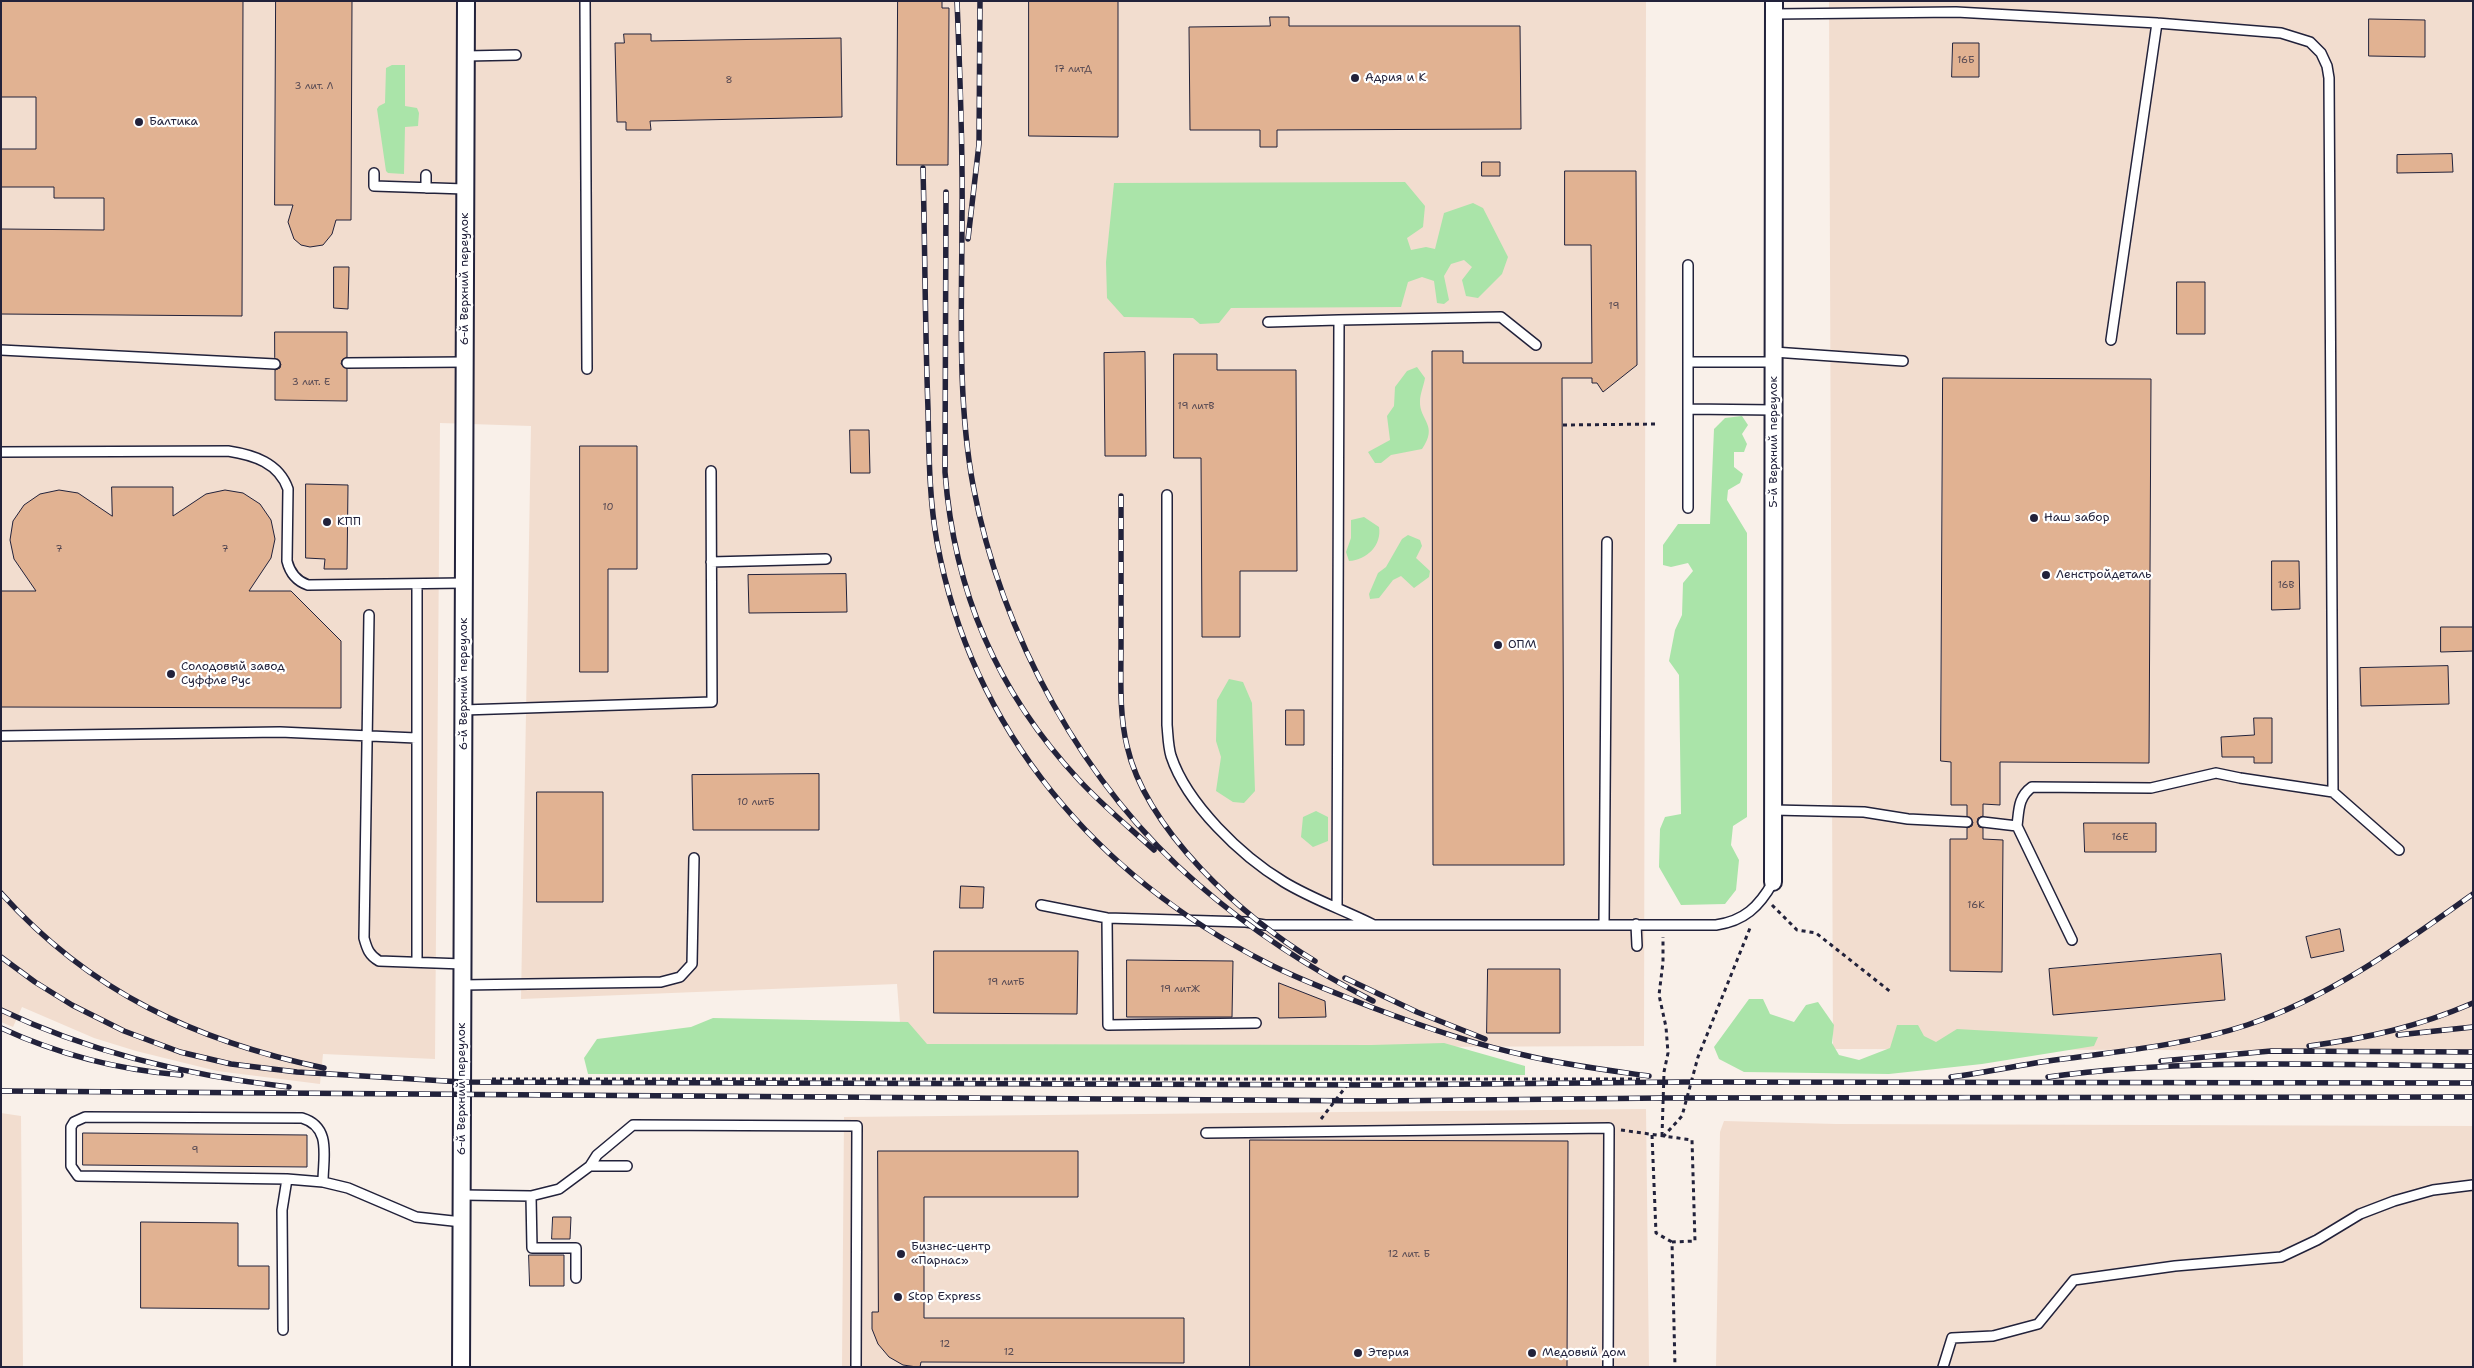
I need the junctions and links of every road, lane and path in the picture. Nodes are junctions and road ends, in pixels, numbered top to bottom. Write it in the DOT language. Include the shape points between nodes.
graph roads {
  1 [pos="466,1"];
  2 [pos="586,1"];
  3 [pos="1774,8"];
  4 [pos="2158,23"];
  5 [pos="516,55"];
  6 [pos="466,56"];
  7 [pos="374,173"];
  8 [pos="426,175"];
  9 [pos="426,188"];
  10 [pos="465,189"];
  11 [pos="1688,265"];
  12 [pos="1339,320"];
  13 [pos="1268,322"];
  14 [pos="2111,340"];
  15 [pos="1536,345"];
  16 [pos="1,350"];
  17 [pos="1774,357"];
  18 [pos="1903,361"];
  19 [pos="464,362"];
  20 [pos="1688,362"];
  21 [pos="275,364"];
  22 [pos="347,364"];
  23 [pos="587,369"];
  24 [pos="1688,409"];
  25 [pos="1774,410"];
  26 [pos="1563,424"];
  27 [pos="1659,424"];
  28 [pos="1,452"];
  29 [pos="711,471"];
  30 [pos="1167,495"];
  31 [pos="1688,508"];
  32 [pos="1607,542"];
  33 [pos="826,559"];
  34 [pos="711,562"];
  35 [pos="417,584"];
  36 [pos="464,584"];
  37 [pos="369,615"];
  38 [pos="464,710"];
  39 [pos="366,735"];
  40 [pos="1,736"];
  41 [pos="416,738"];
  42 [pos="2333,792"];
  43 [pos="1773,810"];
  44 [pos="1967,822"];
  45 [pos="1983,822"];
  46 [pos="2017,826"];
  47 [pos="2399,850"];
  48 [pos="694,858"];
  49 [pos="1773,882"];
  50 [pos="1764,898"];
  51 [pos="1041,905"];
  52 [pos="1337,906"];
  53 [pos="1755,908"];
  54 [pos="1107,918"];
  55 [pos="1604,924"];
  56 [pos="1636,924"];
  57 [pos="1664,925"];
  58 [pos="1376,926"];
  59 [pos="2072,940"];
  60 [pos="1637,946"];
  61 [pos="417,962"];
  62 [pos="463,964"];
  63 [pos="462,985"];
  64 [pos="1892,993"];
  65 [pos="1256,1023"];
  66 [pos="492,1079"];
  67 [pos="1351,1079"];
  68 [pos="1640,1079"];
  69 [pos="1609,1128"];
  70 [pos="1321,1132"];
  71 [pos="1206,1133"];
  72 [pos="1652,1135"];
  73 [pos="1662,1137"];
  74 [pos="590,1166"];
  75 [pos="627,1166"];
  76 [pos="287,1179"];
  77 [pos="323,1182"];
  78 [pos="2473,1185"];
  79 [pos="462,1195"];
  80 [pos="531,1196"];
  81 [pos="462,1222"];
  82 [pos="1672,1242"];
  83 [pos="576,1278"];
  84 [pos="283,1330"];
  85 [pos="461,1367"];
  86 [pos="856,1367"];
  87 [pos="1608,1367"];
  88 [pos="1675,1367"];
  89 [pos="1943,1367"];
  1 -- 6 [label="street, 6-й Верхний переулок"];
  2 -- 23 [label="lane"];
  3 -- 4 [label="lane" via="1956,12"];
  3 -- 17 [label="street, 5-й Верхний переулок"];
  4 -- 14 [label="lane"];
  4 -- 42 [label="lane" via="2297,36 2310,42 2321,53 2327,66"];
  5 -- 6 [label="lane"];
  6 -- 10 [label="street, 6-й Верхний переулок"];
  7 -- 9 [label="lane" via="374,186"];
  8 -- 9 [label="lane"];
  9 -- 10 [label="lane"];
  10 -- 19 [label="street, 6-й Верхний переулок"];
  11 -- 20 [label="lane"];
  12 -- 13 [label="lane"];
  12 -- 15 [label="lane" via="1501,317"];
  12 -- 52 [label="lane"];
  16 -- 21 [label="lane"];
  17 -- 18 [label="lane"];
  17 -- 20 [label="lane"];
  17 -- 25 [label="street, 5-й Верхний переулок"];
  19 -- 22 [label="lane"];
  19 -- 36 [label="street, 6-й Верхний переулок"];
  20 -- 24 [label="lane"];
  24 -- 25 [label="lane"];
  24 -- 31 [label="lane"];
  25 -- 43 [label="street, 5-й Верхний переулок"];
  26 -- 27 [label="path"];
  28 -- 35 [label="lane" via="228,451 247,454 263,460 285,480 288,489 287,561 290,571 301,582 308,585"];
  29 -- 34 [label="lane"];
  30 -- 52 [label="lane" via="1167,725 1170,754 1180,777 1202,808 1255,861 1284,881"];
  32 -- 55 [label="lane"];
  33 -- 34 [label="lane"];
  34 -- 38 [label="lane" via="712,702"];
  35 -- 36 [label="lane"];
  35 -- 41 [label="lane"];
  36 -- 38 [label="street, 6-й Верхний переулок"];
  37 -- 39 [label="lane"];
  38 -- 62 [label="street, 6-й Верхний переулок"];
  39 -- 40 [label="lane" via="280,732"];
  39 -- 41 [label="lane"];
  39 -- 61 [label="lane" via="364,938 371,956 378,961"];
  41 -- 61 [label="lane"];
  42 -- 46 [label="lane" via="2216,773 2151,788 2032,787 2024,792 2019,802"];
  42 -- 47 [label="lane"];
  43 -- 44 [label="lane" via="1864,812 1908,819"];
  43 -- 49 [label="street, 5-й Верхний переулок"];
  45 -- 46 [label="lane"];
  46 -- 59 [label="lane"];
  48 -- 63 [label="lane" via="692,964 680,977 662,982"];
  49 -- 50 [label="lane"];
  50 -- 53 [label="lane"];
  50 -- 64 [label="path" via="1798,930 1816,933"];
  51 -- 54 [label="lane"];
  52 -- 58 [label="lane"];
  53 -- 57 [label="lane" via="1728,923"];
  53 -- 73 [label="path" via="1746,941 1698,1056 1682,1116"];
  54 -- 58 [label="lane"];
  54 -- 65 [label="lane" via="1108,1025"];
  55 -- 56 [label="lane"];
  55 -- 58 [label="lane"];
  56 -- 57 [label="lane"];
  56 -- 60 [label="lane"];
  57 -- 73 [label="path" via="1658,995 1668,1053 1664,1072"];
  61 -- 62 [label="lane"];
  62 -- 63 [label="street, 6-й Верхний переулок"];
  63 -- 79 [label="street, 6-й Верхний переулок"];
  66 -- 67 [label="path"];
  67 -- 68 [label="path"];
  67 -- 70 [label="path" via="1320,1120"];
  69 -- 70 [label="lane"];
  69 -- 72 [label="path"];
  69 -- 87 [label="lane"];
  70 -- 71 [label="lane"];
  72 -- 73 [label="path"];
  72 -- 82 [label="path" via="1656,1232"];
  73 -- 82 [label="path" via="1692,1140 1695,1241"];
  74 -- 75 [label="lane"];
  74 -- 80 [label="lane" via="559,1189"];
  74 -- 86 [label="lane" via="597,1155 633,1125 857,1126"];
  76 -- 77 [label="lane"];
  76 -- 77 [label="lane" via="78,1176 72,1166 71,1127 85,1117 302,1118 319,1127 323,1136"];
  76 -- 84 [label="lane" via="282,1210"];
  77 -- 81 [label="lane" via="348,1188 416,1217"];
  78 -- 89 [label="lane" via="2433,1190 2394,1201 2360,1214 2281,1257 2176,1266 2074,1280 2038,1324 1993,1336 1952,1338"];
  79 -- 80 [label="lane"];
  79 -- 81 [label="street, 6-й Верхний переулок"];
  80 -- 83 [label="lane" via="532,1248 576,1248"];
  81 -- 85 [label="street, 6-й Верхний переулок"];
  82 -- 88 [label="path"];
}
